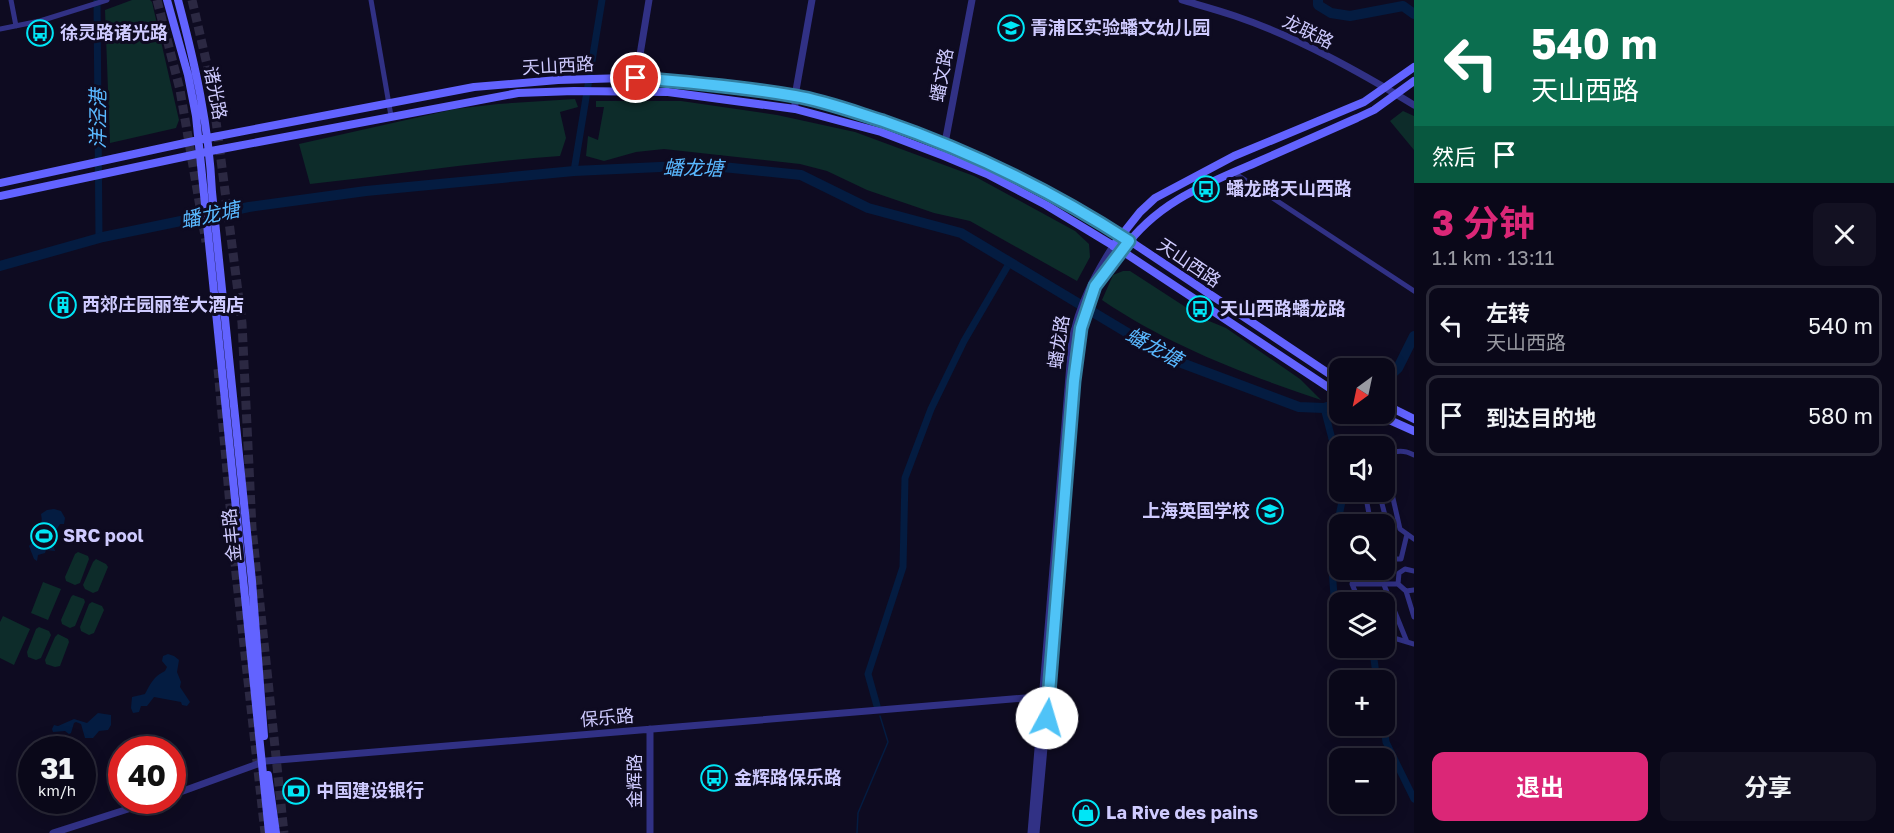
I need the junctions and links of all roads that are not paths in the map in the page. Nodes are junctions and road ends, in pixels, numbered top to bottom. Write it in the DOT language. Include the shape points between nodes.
graph roads {
  1 [pos="11,0"];
  2 [pos="107,0"];
  3 [pos="167,0"];
  4 [pos="178,0"];
  5 [pos="371,0"];
  6 [pos="649,0"];
  7 [pos="812,0"];
  8 [pos="972,0"];
  9 [pos="1182,0"];
  10 [pos="16,26"];
  11 [pos="0,29"];
  12 [pos="1414,67"];
  13 [pos="636,78"];
  14 [pos="1414,81"];
  15 [pos="1385,89"];
  16 [pos="634,91"];
  17 [pos="1395,95"];
  18 [pos="795,96"];
  19 [pos="390,102"];
  20 [pos="1414,105"];
  21 [pos="795,109"];
  22 [pos="391,116"];
  23 [pos="208,138"];
  24 [pos="198,140"];
  25 [pos="945,143"];
  26 [pos="210,150"];
  27 [pos="199,153"];
  28 [pos="944,156"];
  29 [pos="1233,172"];
  30 [pos="0,183"];
  31 [pos="0,196"];
  32 [pos="212,233"];
  33 [pos="1120,235"];
  34 [pos="1129,241"];
  35 [pos="1113,246"];
  36 [pos="1122,251"];
  37 [pos="1092,285"];
  38 [pos="1414,291"];
  39 [pos="1329,374"];
  40 [pos="1329,388"];
  41 [pos="1395,410"];
  42 [pos="1414,419"];
  43 [pos="1395,422"];
  44 [pos="1414,431"];
  45 [pos="1395,451"];
  46 [pos="1414,455"];
  47 [pos="1394,502"];
  48 [pos="1400,529"];
  49 [pos="1395,530"];
  50 [pos="1407,534"];
  51 [pos="1414,538"];
  52 [pos="1395,559"];
  53 [pos="1401,559"];
  54 [pos="1405,569"];
  55 [pos="1414,571"];
  56 [pos="1353,580"];
  57 [pos="1382,580"];
  58 [pos="1352,584"];
  59 [pos="1384,584"];
  60 [pos="1398,584"];
  61 [pos="1414,590"];
  62 [pos="1406,591"];
  63 [pos="1355,592"];
  64 [pos="1414,617"];
  65 [pos="1395,638"];
  66 [pos="1407,642"];
  67 [pos="1414,644"];
  68 [pos="1046,697"];
  69 [pos="650,729"];
  70 [pos="264,762"];
  71 [pos="186,790"];
  72 [pos="112,814"];
  73 [pos="53,833"];
  74 [pos="269,833"];
  75 [pos="276,833"];
  76 [pos="650,833"];
  77 [pos="1031,833"];
  78 [pos="1036,833"];
  1 -- 10 [label="street"];
  2 -- 10 [label="street"];
  3 -- 24 [label="main road" via="188,75"];
  4 -- 23 [label="main road, 诸光路" via="197,72"];
  5 -- 19 [label="street"];
  6 -- 13 [label="street"];
  7 -- 18 [label="street"];
  8 -- 25 [label="street, 蟠文路"];
  9 -- 15 [label="street, 龙联路" via="1271,31"];
  10 -- 11 [label="street"];
  12 -- 15 [label="main road, 蟠龙路"];
  13 -- 16 [label="street"];
  13 -- 18 [label="main road, 天山西路"];
  13 -- 19 [label="main road, 天山西路" via="474,87"];
  14 -- 17 [label="main road"];
  15 -- 17 [label="street, 龙联路"];
  15 -- 33 [label="main road, 蟠龙路" via="1351,108 1193,177 1155,198"];
  16 -- 21 [label="main road, 天山西路"];
  16 -- 22 [label="main road, 天山西路" via="518,93"];
  17 -- 20 [label="street, 龙联路"];
  17 -- 29 [label="main road" via="1357,118"];
  18 -- 21 [label="street"];
  18 -- 25 [label="main road, 天山西路" via="841,107"];
  19 -- 22 [label="street"];
  19 -- 23 [label="main road, 天山西路"];
  21 -- 28 [label="main road, 天山西路" via="881,132"];
  22 -- 26 [label="main road, 天山西路"];
  23 -- 24 [label="main road, 天山西路"];
  23 -- 26 [label="main road, 诸光路"];
  24 -- 27 [label="main road"];
  24 -- 30 [label="main road, 天山西路"];
  25 -- 28 [label="street, 蟠文路"];
  25 -- 33 [label="main road, 天山西路" via="1008,171"];
  26 -- 27 [label="main road, 天山西路"];
  26 -- 32 [label="main road, 诸光路"];
  27 -- 31 [label="main road, 天山西路"];
  27 -- 32 [label="main road"];
  28 -- 35 [label="main road, 天山西路" via="1046,205"];
  29 -- 34 [label="main road" via="1172,201"];
  29 -- 38 [label="street"];
  32 -- 70 [label="main road, 金丰路" via="252,581"];
  33 -- 34 [label="main road, 天山西路"];
  33 -- 35 [label="main road, 蟠龙路"];
  34 -- 36 [label="main road"];
  34 -- 39 [label="main road, 天山西路"];
  35 -- 36 [label="main road, 天山西路"];
  35 -- 37 [label="street, 蟠龙路"];
  36 -- 37 [label="street"];
  36 -- 40 [label="main road, 天山西路"];
  37 -- 68 [label="street, 蟠龙路" via="1072,340"];
  41 -- 42 [label="main road"];
  43 -- 44 [label="main road"];
  45 -- 46 [label="street"];
  47 -- 48 [label="street"];
  48 -- 49 [label="street"];
  48 -- 50 [label="street"];
  50 -- 51 [label="street"];
  50 -- 53 [label="street"];
  52 -- 53 [label="street"];
  53 -- 54 [label="street"];
  54 -- 55 [label="street"];
  54 -- 60 [label="street" via="1399,573"];
  56 -- 58 [label="street"];
  57 -- 59 [label="street"];
  58 -- 59 [label="street"];
  58 -- 63 [label="street"];
  59 -- 60 [label="street"];
  59 -- 66 [label="street"];
  60 -- 62 [label="street"];
  61 -- 62 [label="street"];
  62 -- 64 [label="street"];
  65 -- 66 [label="street"];
  66 -- 67 [label="street"];
  68 -- 69 [label="street, 保乐路"];
  68 -- 77 [label="street"];
  68 -- 78 [label="street"];
  69 -- 70 [label="street, 保乐路"];
  69 -- 76 [label="street, 金辉路"];
  70 -- 71 [label="street, 保乐路"];
  70 -- 74 [label="main road, 金丰路"];
  70 -- 75 [label="main road, 金丰路"];
  72 -- 73 [label="street"];
}
